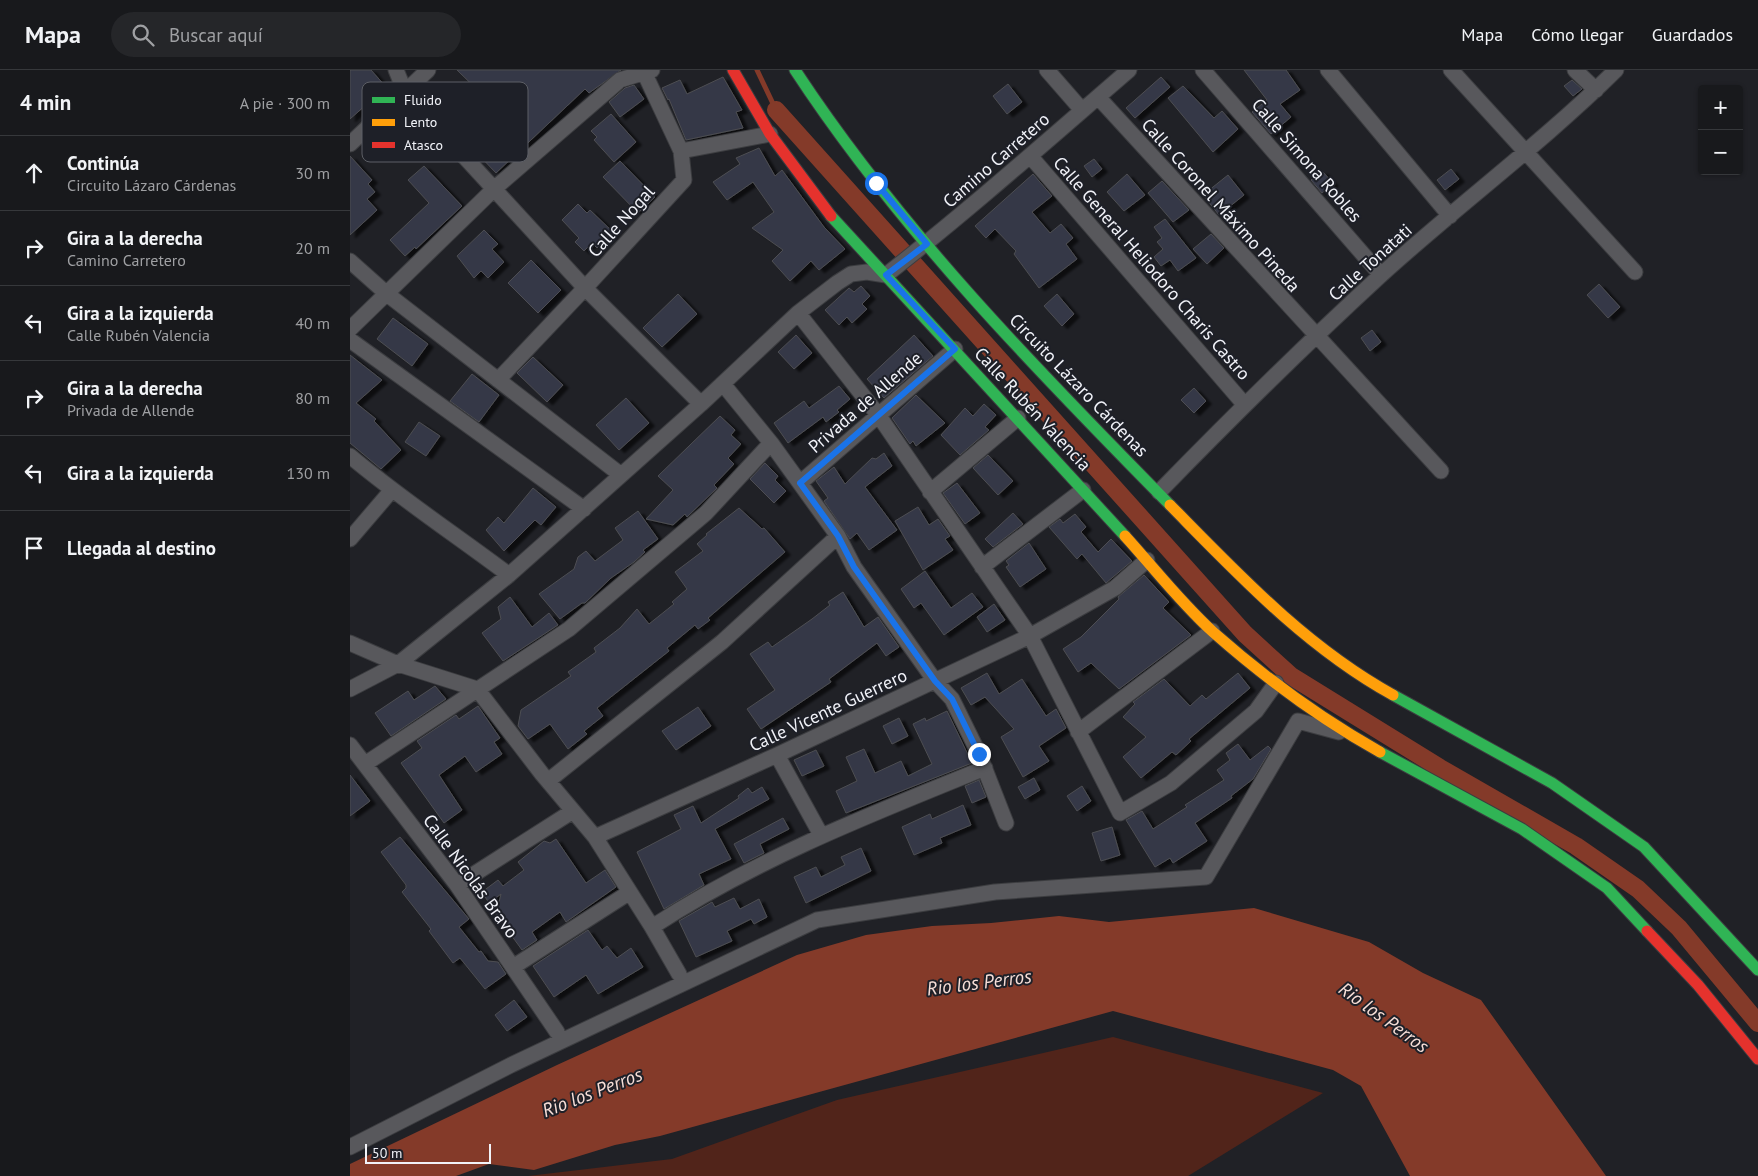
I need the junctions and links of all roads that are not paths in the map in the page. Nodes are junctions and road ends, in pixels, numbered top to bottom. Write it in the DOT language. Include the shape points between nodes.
graph roads {
  1 [pos="396,70"];
  2 [pos="428,70"];
  3 [pos="733,70"];
  4 [pos="796,70"];
  5 [pos="1047,70"];
  6 [pos="1129,70"];
  7 [pos="1203,70"];
  8 [pos="1328,70"];
  9 [pos="1452,70"];
  10 [pos="1575,70"];
  11 [pos="1616,70"];
  12 [pos="646,71"];
  13 [pos="401,82"];
  14 [pos="416,82"];
  15 [pos="1596,90"];
  16 [pos="1098,97"];
  17 [pos="1081,110"];
  18 [pos="362,133"];
  19 [pos="770,134"];
  20 [pos="350,144"];
  21 [pos="681,151"];
  22 [pos="1526,152"];
  23 [pos="1031,157"];
  24 [pos="528,159"];
  25 [pos="471,162"];
  26 [pos="525,162"];
  27 [pos="495,188"];
  28 [pos="1450,216"];
  29 [pos="924,246"];
  30 [pos="350,261"];
  31 [pos="1635,272"];
  32 [pos="889,273"];
  33 [pos="1382,275"];
  34 [pos="585,288"];
  35 [pos="387,294"];
  36 [pos="798,313"];
  37 [pos="350,329"];
  38 [pos="1316,337"];
  39 [pos="350,340"];
  40 [pos="955,349"];
  41 [pos="498,380"];
  42 [pos="723,384"];
  43 [pos="701,404"];
  44 [pos="1244,404"];
  45 [pos="879,416"];
  46 [pos="1018,418"];
  47 [pos="771,443"];
  48 [pos="350,456"];
  49 [pos="1441,471"];
  50 [pos="621,475"];
  51 [pos="800,483"];
  52 [pos="1083,490"];
  53 [pos="392,491"];
  54 [pos="930,492"];
  55 [pos="1159,492"];
  56 [pos="584,509"];
  57 [pos="838,536"];
  58 [pos="350,539"];
  59 [pos="1147,560"];
  60 [pos="982,568"];
  61 [pos="509,575"];
  62 [pos="1212,631"];
  63 [pos="1030,636"];
  64 [pos="350,644"];
  65 [pos="398,664"];
  66 [pos="935,681"];
  67 [pos="1276,683"];
  68 [pos="350,689"];
  69 [pos="477,689"];
  70 [pos="1078,732"];
  71 [pos="1348,734"];
  72 [pos="350,745"];
  73 [pos="777,755"];
  74 [pos="365,764"];
  75 [pos="984,768"];
  76 [pos="548,781"];
  77 [pos="573,811"];
  78 [pos="1006,823"];
  79 [pos="821,835"];
  80 [pos="595,838"];
  81 [pos="458,886"];
  82 [pos="630,892"];
  83 [pos="652,927"];
  84 [pos="513,966"];
  85 [pos="1758,970"];
  86 [pos="679,974"];
  87 [pos="557,1032"];
  88 [pos="1758,1059"];
  89 [pos="350,1147"];
  1 -- 13 [label="street"];
  2 -- 14 [label="street"];
  3 -- 19 [label="street, Calle Rubén Valencia"];
  4 -- 29 [label="street, Circuito Lázaro Cárdenas" via="824,116"];
  5 -- 17 [label="street"];
  6 -- 16 [label="street, Camino Carretero"];
  7 -- 33 [label="street, Calle Simona Robles"];
  8 -- 28 [label="street"];
  9 -- 22 [label="street"];
  10 -- 15 [label="street"];
  11 -- 15 [label="street, Calle Tonatati"];
  12 -- 21 [label="street"];
  12 -- 24 [label="street" via="620,80"];
  15 -- 22 [label="street, Calle Tonatati"];
  16 -- 17 [label="street, Camino Carretero"];
  16 -- 38 [label="street, Calle Coronel Máximo Pineda"];
  17 -- 23 [label="street, Camino Carretero"];
  18 -- 20 [label="street"];
  19 -- 21 [label="street"];
  19 -- 32 [label="street, Calle Rubén Valencia" via="834,220"];
  21 -- 34 [label="street, Calle Nogal" via="684,180"];
  22 -- 28 [label="street, Calle Tonatati"];
  22 -- 31 [label="street"];
  23 -- 29 [label="street, Camino Carretero"];
  23 -- 44 [label="street, Calle General Heliodoro Charis Castro"];
  25 -- 27 [label="street"];
  26 -- 27 [label="street"];
  27 -- 34 [label="street"];
  27 -- 35 [label="street"];
  28 -- 33 [label="street, Calle Tonatati"];
  29 -- 32 [label="street, Camino Carretero"];
  29 -- 55 [label="street, Circuito Lázaro Cárdenas" via="994,323"];
  30 -- 35 [label="street"];
  32 -- 36 [label="street" via="851,274"];
  32 -- 40 [label="street, Calle Rubén Valencia"];
  33 -- 38 [label="street, Calle Tonatati"];
  34 -- 41 [label="street, Calle Nogal"];
  34 -- 43 [label="street"];
  35 -- 37 [label="street"];
  35 -- 41 [label="street"];
  36 -- 42 [label="street"];
  36 -- 45 [label="street"];
  38 -- 44 [label="street, Calle Tonatati"];
  38 -- 49 [label="street, Calle Coronel Máximo Pineda"];
  39 -- 56 [label="street"];
  40 -- 45 [label="street, Privada de Allende"];
  40 -- 46 [label="street, Calle Rubén Valencia"];
  41 -- 50 [label="street"];
  42 -- 43 [label="street"];
  42 -- 47 [label="street"];
  43 -- 50 [label="street"];
  44 -- 55 [label="street, Calle Tonatati"];
  45 -- 51 [label="street, Privada de Allende"];
  45 -- 54 [label="street"];
  46 -- 52 [label="street, Calle Rubén Valencia"];
  46 -- 54 [label="street"];
  47 -- 51 [label="street"];
  47 -- 69 [label="street" via="706,513 569,629"];
  48 -- 53 [label="street"];
  50 -- 56 [label="street"];
  51 -- 57 [label="street"];
  52 -- 59 [label="street, Calle Rubén Valencia"];
  52 -- 60 [label="street"];
  53 -- 58 [label="street"];
  53 -- 61 [label="street"];
  54 -- 60 [label="street"];
  55 -- 85 [label="street, Circuito Lázaro Cárdenas" via="1265,600 1311,640 1378,687 1552,782 1644,847"];
  56 -- 61 [label="street"];
  57 -- 66 [label="street" via="854,567"];
  57 -- 76 [label="street" via="722,642"];
  59 -- 62 [label="street, Calle Rubén Valencia"];
  59 -- 63 [label="street, Calle Vicente Guerrero" via="1115,588"];
  60 -- 63 [label="street"];
  61 -- 65 [label="street"];
  62 -- 67 [label="street, Calle Rubén Valencia"];
  62 -- 70 [label="street"];
  63 -- 66 [label="street, Calle Vicente Guerrero"];
  63 -- 70 [label="street"];
  64 -- 65 [label="street"];
  65 -- 68 [label="street"];
  65 -- 69 [label="street"];
  66 -- 73 [label="street, Calle Vicente Guerrero"];
  66 -- 75 [label="street" via="952,699"];
  67 -- 70 [label="street" via="1256,711 1171,783 1120,813"];
  67 -- 71 [label="street, Calle Rubén Valencia"];
  69 -- 74 [label="street"];
  69 -- 76 [label="street"];
  71 -- 88 [label="street" via="1522,829 1607,888 1698,985"];
  71 -- 89 [label="street" via="1298,721 1206,877 995,892 817,920 511,1064"];
  72 -- 74 [label="street, Calle Nicolás Bravo"];
  73 -- 79 [label="street"];
  73 -- 80 [label="street, Calle Vicente Guerrero"];
  74 -- 81 [label="street, Calle Nicolás Bravo"];
  75 -- 78 [label="street"];
  75 -- 79 [label="street"];
  76 -- 77 [label="street"];
  77 -- 80 [label="street"];
  77 -- 81 [label="street"];
  79 -- 83 [label="street" via="690,902"];
  80 -- 82 [label="street"];
  81 -- 84 [label="street, Calle Nicolás Bravo"];
  82 -- 83 [label="street"];
  82 -- 84 [label="street"];
  83 -- 86 [label="street"];
  84 -- 87 [label="street, Calle Nicolás Bravo"];
}
